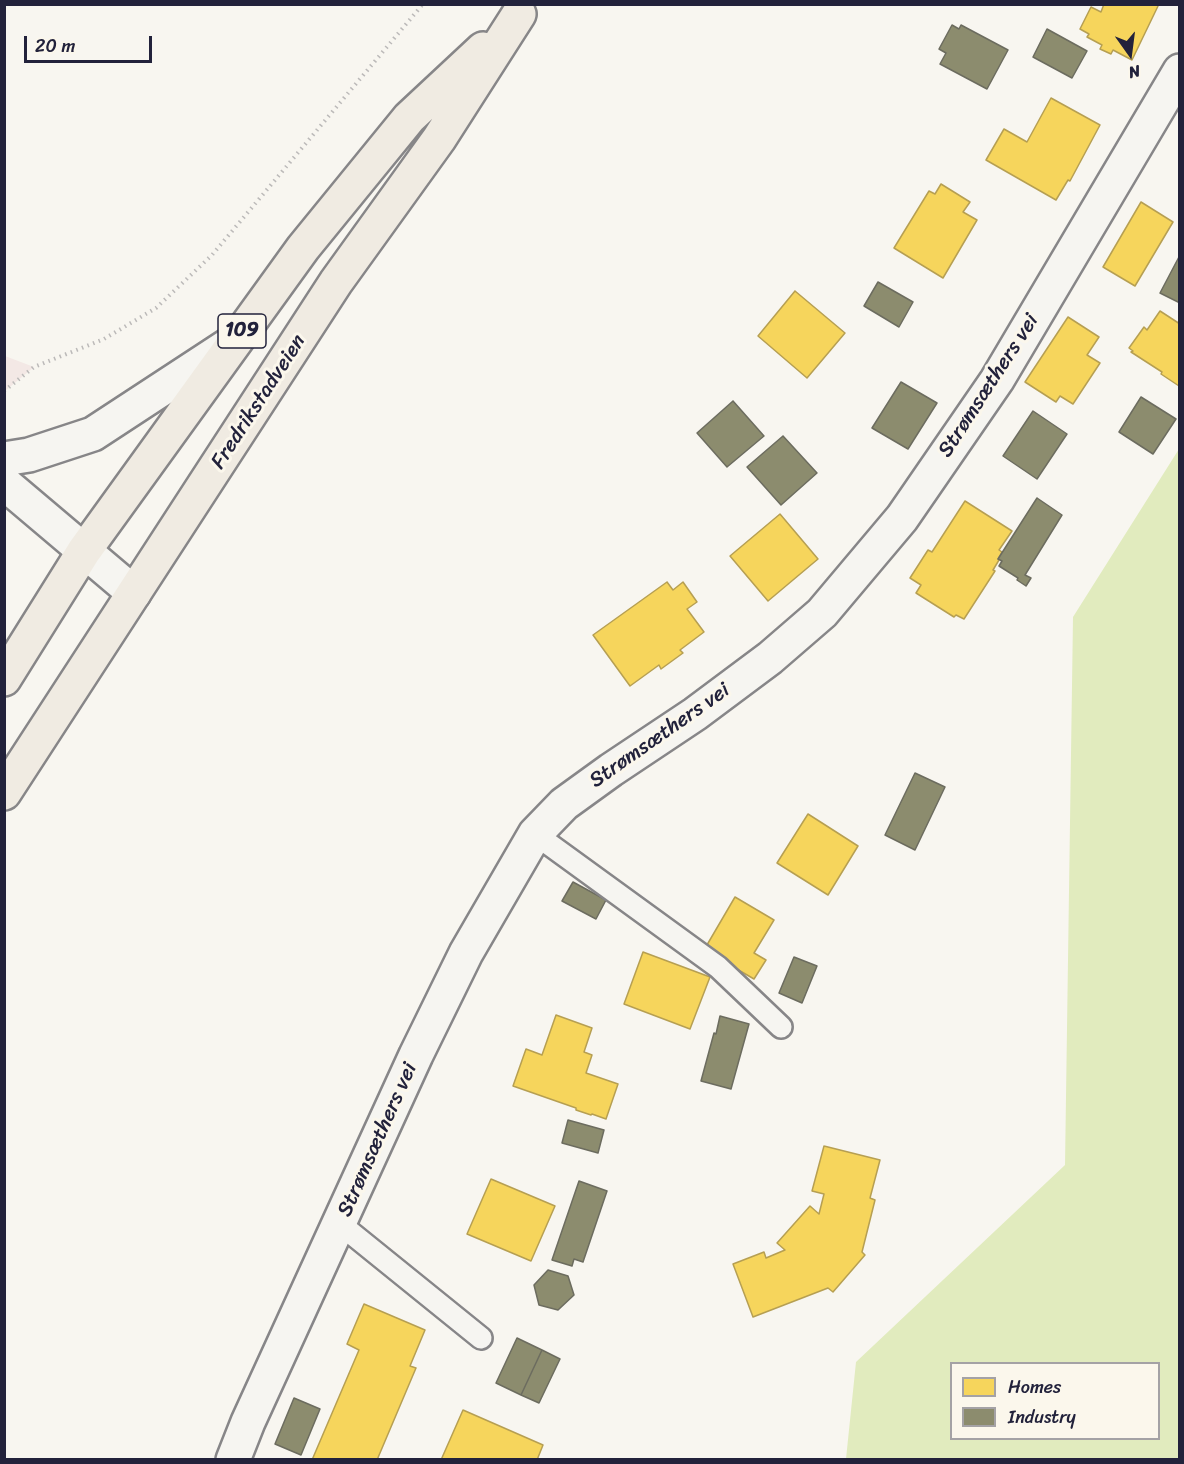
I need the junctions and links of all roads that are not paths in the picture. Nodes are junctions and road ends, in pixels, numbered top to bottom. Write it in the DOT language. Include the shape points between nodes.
graph roads {
  1 [pos="523,9"];
  2 [pos="1179,71"];
  3 [pos="235,341"];
  4 [pos="4,459"];
  5 [pos="4,483"];
  6 [pos="84,551"];
  7 [pos="134,593"];
  8 [pos="4,679"];
  9 [pos="4,793"];
  10 [pos="535,834"];
  11 [pos="781,1027"];
  12 [pos="340,1224"];
  13 [pos="481,1338"];
  14 [pos="232,1460"];
  1 -- 3 [label="main road, Fredrikstadveien / 109" via="409,118 303,248"];
  1 -- 7 [label="main road, Fredrikstadveien / 109" via="439,139 336,282"];
  2 -- 10 [label="street, Strømsæthers vei" via="997,380 902,518 822,613 705,707 564,804"];
  3 -- 4 [label="street" via="93,434"];
  3 -- 6 [label="main road, Fredrikstadveien / 109"];
  5 -- 6 [label="street"];
  6 -- 7 [label="street"];
  6 -- 8 [label="main road, Fredrikstadveien / 109"];
  7 -- 9 [label="main road, Fredrikstadveien / 109"];
  10 -- 11 [label="lane" via="718,968"];
  10 -- 12 [label="street, Strømsæthers vei" via="466,953"];
  12 -- 13 [label="lane"];
  12 -- 14 [label="street, Strømsæthers vei"];
}
